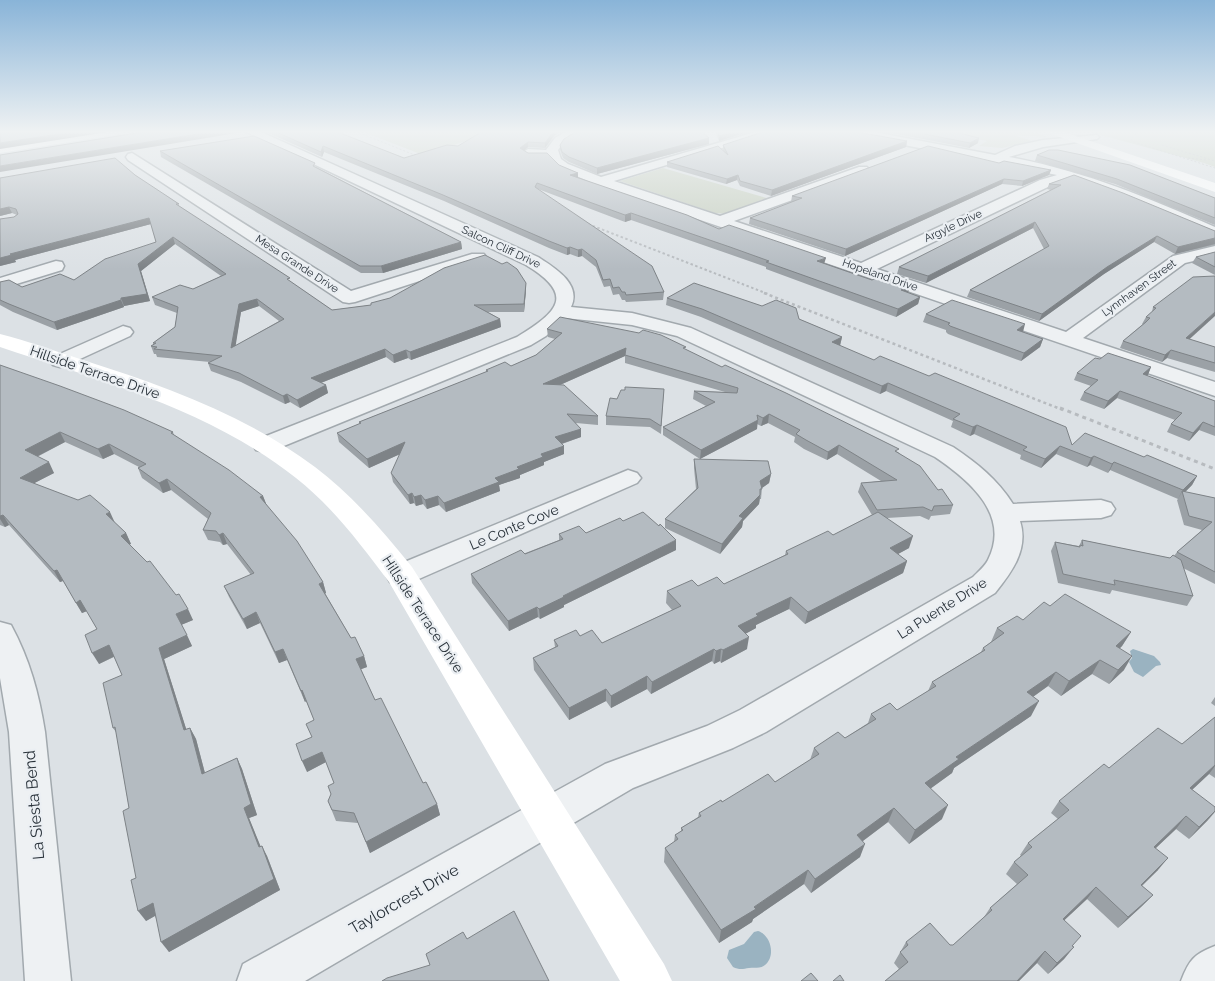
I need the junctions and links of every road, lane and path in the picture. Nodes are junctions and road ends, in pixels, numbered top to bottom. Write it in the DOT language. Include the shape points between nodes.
graph roads {
  1 [pos="157,177"];
  2 [pos="344,177"];
  3 [pos="589,177"];
  4 [pos="615,177"];
  5 [pos="843,177"];
  6 [pos="1066,177"];
  7 [pos="1077,177"];
  8 [pos="1185,177"];
  9 [pos="600,181"];
  10 [pos="1215,188"];
  11 [pos="580,221"];
  12 [pos="720,221"];
  13 [pos="1215,233"];
  14 [pos="505,248"];
  15 [pos="1215,251"];
  16 [pos="56,266"];
  17 [pos="863,270"];
  18 [pos="0,284"];
  19 [pos="562,312"];
  20 [pos="123,332"];
  21 [pos="1069,339"];
  22 [pos="0,340"];
  23 [pos="60,361"];
  24 [pos="1215,389"];
  25 [pos="265,444"];
  26 [pos="1215,470"];
  27 [pos="628,478"];
  28 [pos="1101,509"];
  29 [pos="1004,513"];
  30 [pos="401,575"];
  31 [pos="0,634"];
  32 [pos="548,817"];
  33 [pos="48,981"];
  34 [pos="260,981"];
  35 [pos="647,981"];
  1 -- 14 [label="street, Mesa Grande Drive" via="349,298"];
  2 -- 14 [label="street, Salcon Cliff Drive"];
  3 -- 9 [label="street, Hopeland Drive"];
  4 -- 9 [label="street"];
  5 -- 12 [label="street"];
  6 -- 17 [label="street, Argyle Drive" via="1045,183"];
  7 -- 13 [label="street" via="1126,194"];
  8 -- 10 [label="main road"];
  9 -- 12 [label="street, Hopeland Drive"];
  11 -- 26 [label="path"];
  12 -- 17 [label="street, Hopeland Drive"];
  14 -- 19 [label="street, Salcon Cliff Drive" via="548,269 558,278 565,295"];
  15 -- 21 [label="street, Lynnhaven Street" via="1179,259"];
  16 -- 18 [label="street"];
  17 -- 21 [label="street, Hopeland Drive"];
  19 -- 25 [label="street" via="524,341"];
  19 -- 29 [label="street, La Puente Drive" via="646,321 695,337 944,452 980,478"];
  20 -- 23 [label="street"];
  21 -- 24 [label="street, Hopeland Drive"];
  22 -- 23 [label="main road, Hillside Terrace Drive"];
  23 -- 25 [label="main road, Hillside Terrace Drive" via="167,396"];
  25 -- 30 [label="main road, Hillside Terrace Drive" via="306,472 335,499"];
  27 -- 30 [label="street, Le Conte Cove"];
  28 -- 29 [label="street"];
  29 -- 32 [label="street, La Puente Drive" via="1010,536 1008,551 1001,566 984,585 735,731 637,767"];
  30 -- 32 [label="main road, Hillside Terrace Drive"];
  31 -- 33 [label="street, La Siesta Bend" via="14,666 27,732"];
  32 -- 34 [label="street, Taylorcrest Drive"];
  32 -- 35 [label="main road, Hillside Terrace Drive"];
}
